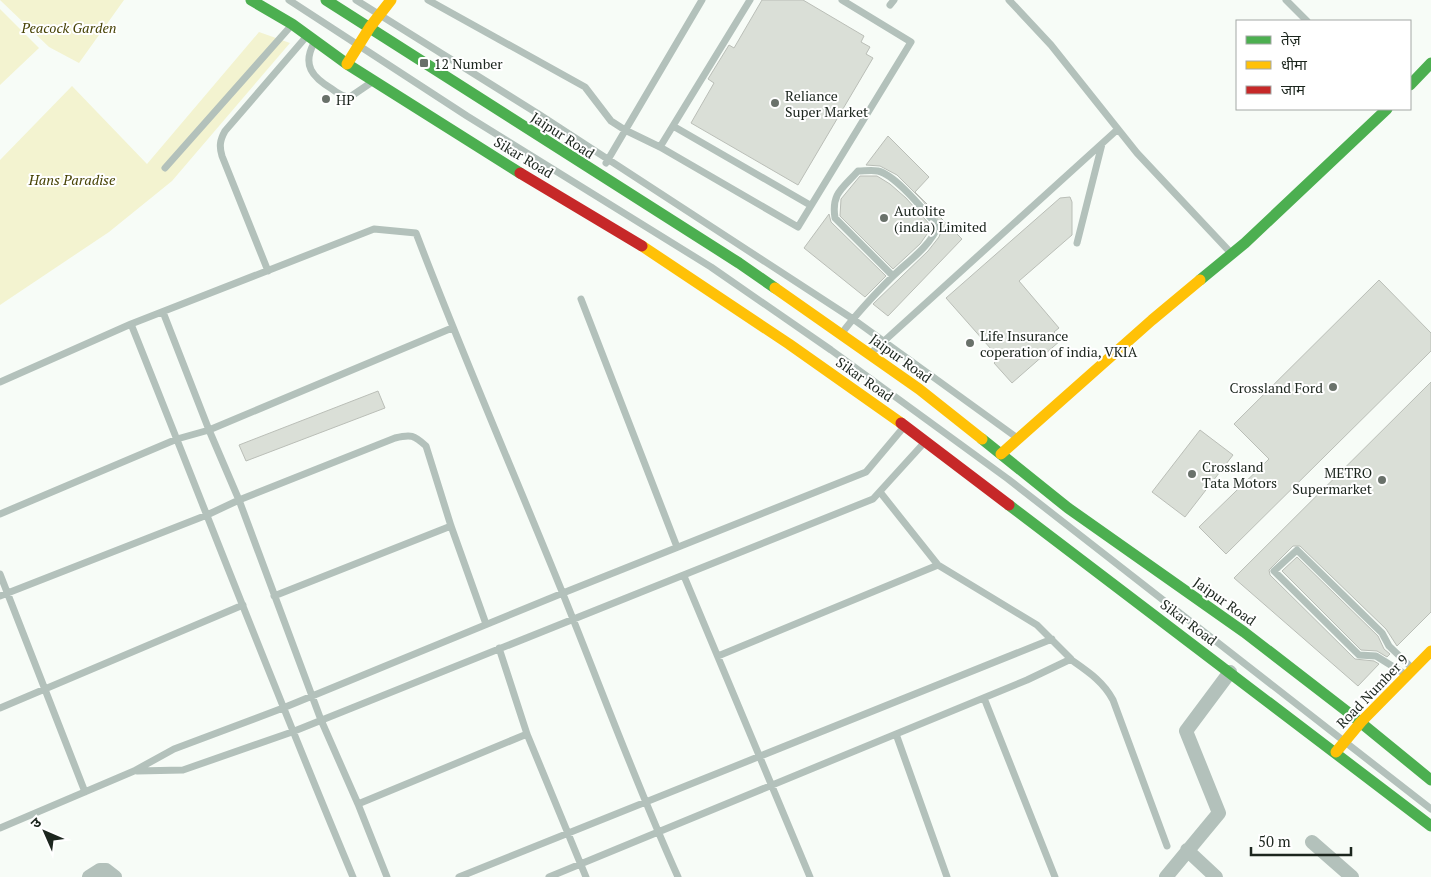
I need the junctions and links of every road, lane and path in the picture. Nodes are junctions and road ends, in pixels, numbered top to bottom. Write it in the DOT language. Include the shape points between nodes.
graph roads {
  1 [pos="251,0"];
  2 [pos="289,0"];
  3 [pos="326,0"];
  4 [pos="356,0"];
  5 [pos="391,0"];
  6 [pos="428,0"];
  7 [pos="702,0"];
  8 [pos="750,0"];
  9 [pos="842,0"];
  10 [pos="1009,0"];
  11 [pos="1288,1"];
  12 [pos="380,14"];
  13 [pos="1306,20"];
  14 [pos="292,24"];
  15 [pos="370,27"];
  16 [pos="311,38"];
  17 [pos="359,45"];
  18 [pos="1431,62"];
  19 [pos="347,64"];
  20 [pos="374,81"];
  21 [pos="1411,84"];
  22 [pos="1385,110"];
  23 [pos="673,126"];
  24 [pos="1118,129"];
  25 [pos="625,130"];
  26 [pos="1102,143"];
  27 [pos="660,147"];
  28 [pos="608,160"];
  29 [pos="165,168"];
  30 [pos="599,176"];
  31 [pos="810,205"];
  32 [pos="1077,243"];
  33 [pos="1232,254"];
  34 [pos="268,271"];
  35 [pos="893,276"];
  36 [pos="581,299"];
  37 [pos="163,312"];
  38 [pos="853,319"];
  39 [pos="131,324"];
  40 [pos="452,328"];
  41 [pos="841,334"];
  42 [pos="884,340"];
  43 [pos="870,354"];
  44 [pos="0,382"];
  45 [pos="905,426"];
  46 [pos="209,430"];
  47 [pos="177,439"];
  48 [pos="1018,439"];
  49 [pos="925,442"];
  50 [pos="1001,454"];
  51 [pos="880,492"];
  52 [pos="239,500"];
  53 [pos="0,514"];
  54 [pos="207,515"];
  55 [pos="451,526"];
  56 [pos="676,547"];
  57 [pos="938,565"];
  58 [pos="0,574"];
  59 [pos="684,576"];
  60 [pos="563,593"];
  61 [pos="4,594"];
  62 [pos="274,596"];
  63 [pos="244,605"];
  64 [pos="573,619"];
  65 [pos="486,624"];
  66 [pos="1052,639"];
  67 [pos="499,648"];
  68 [pos="1431,651"];
  69 [pos="718,656"];
  70 [pos="1070,659"];
  71 [pos="1230,672"];
  72 [pos="1410,672"];
  73 [pos="45,689"];
  74 [pos="312,696"];
  75 [pos="984,698"];
  76 [pos="0,708"];
  77 [pos="283,708"];
  78 [pos="321,720"];
  79 [pos="1361,722"];
  80 [pos="292,732"];
  81 [pos="527,734"];
  82 [pos="896,734"];
  83 [pos="1345,741"];
  84 [pos="1336,752"];
  85 [pos="759,757"];
  86 [pos="134,771"];
  87 [pos="1431,780"];
  88 [pos="771,786"];
  89 [pos="85,792"];
  90 [pos="646,802"];
  91 [pos="358,804"];
  92 [pos="1431,808"];
  93 [pos="1431,826"];
  94 [pos="0,828"];
  95 [pos="658,832"];
  96 [pos="569,833"];
  97 [pos="1312,842"];
  98 [pos="1167,846"];
  99 [pos="1187,850"];
  100 [pos="581,863"];
  101 [pos="89,877"];
  102 [pos="115,877"];
  103 [pos="353,877"];
  104 [pos="387,877"];
  105 [pos="459,877"];
  106 [pos="549,877"];
  107 [pos="586,877"];
  108 [pos="678,877"];
  109 [pos="810,877"];
  110 [pos="947,877"];
  111 [pos="1055,877"];
  112 [pos="1166,877"];
  113 [pos="1216,877"];
  114 [pos="1352,877"];
  1 -- 14 [label="main road, Sikar Road"];
  2 -- 17 [label="lane"];
  3 -- 15 [label="main road, Jaipur Road"];
  4 -- 12 [label="lane"];
  5 -- 12 [label="main road"];
  6 -- 25 [label="lane" via="585,87 610,121"];
  7 -- 25 [label="lane"];
  8 -- 23 [label="lane"];
  9 -- 31 [label="lane" via="911,42"];
  10 -- 24 [label="lane" via="1051,45"];
  11 -- 13 [label="lane"];
  12 -- 15 [label="main road"];
  12 -- 28 [label="lane"];
  14 -- 16 [label="main road, Sikar Road"];
  14 -- 29 [label="lane"];
  15 -- 17 [label="main road"];
  15 -- 30 [label="main road, Jaipur Road"];
  16 -- 19 [label="main road, Sikar Road"];
  16 -- 20 [label="lane" via="308,60 320,82 350,97"];
  16 -- 34 [label="lane" via="220,139 222,156"];
  17 -- 19 [label="main road"];
  17 -- 83 [label="lane" via="711,267 816,340 1008,479"];
  18 -- 21 [label="main road"];
  19 -- 20 [label="main road, Sikar Road"];
  20 -- 45 [label="main road, Sikar Road" via="663,258"];
  22 -- 33 [label="main road"];
  23 -- 27 [label="lane"];
  23 -- 31 [label="lane"];
  24 -- 26 [label="lane"];
  24 -- 33 [label="lane"];
  25 -- 27 [label="lane"];
  25 -- 28 [label="lane"];
  26 -- 32 [label="lane"];
  26 -- 42 [label="lane"];
  27 -- 31 [label="lane" via="798,227"];
  28 -- 30 [label="lane"];
  28 -- 38 [label="lane"];
  30 -- 41 [label="main road, Jaipur Road" via="739,263"];
  33 -- 48 [label="main road"];
  34 -- 37 [label="lane"];
  34 -- 40 [label="lane" via="374,229 416,233"];
  35 -- 35 [label="lane" via="925,247 938,226 888,175 877,171 858,171 838,193 833,206 835,218"];
  35 -- 38 [label="lane"];
  36 -- 56 [label="lane"];
  37 -- 39 [label="lane"];
  37 -- 46 [label="lane"];
  38 -- 41 [label="lane"];
  38 -- 42 [label="lane"];
  39 -- 44 [label="lane"];
  39 -- 47 [label="lane"];
  40 -- 46 [label="lane"];
  40 -- 60 [label="lane"];
  41 -- 43 [label="main road, Jaipur Road"];
  42 -- 43 [label="lane"];
  42 -- 48 [label="lane"];
  43 -- 50 [label="main road, Jaipur Road"];
  45 -- 49 [label="main road, Sikar Road"];
  45 -- 56 [label="lane" via="866,472"];
  46 -- 47 [label="lane"];
  46 -- 52 [label="lane"];
  47 -- 53 [label="lane"];
  47 -- 54 [label="lane"];
  48 -- 50 [label="main road"];
  49 -- 51 [label="lane"];
  49 -- 71 [label="main road, Sikar Road"];
  50 -- 79 [label="main road, Jaipur Road" via="1068,508 1244,632"];
  51 -- 57 [label="lane"];
  51 -- 59 [label="lane" via="873,499"];
  52 -- 54 [label="lane"];
  52 -- 55 [label="lane" via="408,435 426,446"];
  52 -- 62 [label="lane"];
  54 -- 61 [label="lane"];
  54 -- 63 [label="lane"];
  55 -- 62 [label="lane"];
  55 -- 65 [label="lane"];
  56 -- 60 [label="lane"];
  57 -- 66 [label="lane" via="1037,625"];
  57 -- 69 [label="lane"];
  58 -- 61 [label="lane"];
  59 -- 64 [label="lane"];
  59 -- 69 [label="lane"];
  60 -- 64 [label="lane"];
  60 -- 65 [label="lane"];
  61 -- 73 [label="lane"];
  62 -- 74 [label="lane"];
  63 -- 73 [label="lane"];
  63 -- 77 [label="lane"];
  64 -- 67 [label="lane"];
  64 -- 90 [label="lane"];
  65 -- 74 [label="lane"];
  66 -- 70 [label="lane"];
  66 -- 85 [label="lane"];
  67 -- 78 [label="lane"];
  67 -- 81 [label="lane"];
  68 -- 72 [label="main road, Road Number 9"];
  69 -- 85 [label="lane"];
  70 -- 75 [label="lane"];
  70 -- 98 [label="lane" via="1106,687 1113,700"];
  71 -- 84 [label="main road, Sikar Road"];
  71 -- 99 [label="street" via="1186,731 1219,813"];
  72 -- 72 [label="lane" via="1376,656 1359,655 1274,571 1296,550 1382,634"];
  72 -- 79 [label="main road, Road Number 9"];
  73 -- 76 [label="lane"];
  73 -- 89 [label="lane"];
  74 -- 77 [label="lane"];
  74 -- 78 [label="lane"];
  75 -- 82 [label="lane"];
  75 -- 111 [label="lane"];
  77 -- 80 [label="lane"];
  77 -- 86 [label="lane" via="174,749"];
  78 -- 80 [label="lane"];
  78 -- 91 [label="lane"];
  79 -- 83 [label="main road, Road Number 9"];
  79 -- 87 [label="main road, Jaipur Road"];
  80 -- 86 [label="lane" via="183,770"];
  80 -- 103 [label="lane"];
  81 -- 91 [label="lane"];
  81 -- 96 [label="lane"];
  82 -- 88 [label="lane"];
  82 -- 110 [label="lane"];
  83 -- 84 [label="main road, Road Number 9"];
  83 -- 92 [label="lane"];
  84 -- 93 [label="main road, Sikar Road"];
  85 -- 88 [label="lane"];
  85 -- 90 [label="lane"];
  86 -- 89 [label="lane"];
  88 -- 95 [label="lane"];
  88 -- 109 [label="lane"];
  89 -- 94 [label="lane"];
  90 -- 95 [label="lane"];
  90 -- 96 [label="lane"];
  91 -- 104 [label="lane"];
  95 -- 100 [label="lane"];
  95 -- 108 [label="lane"];
  96 -- 100 [label="lane"];
  96 -- 105 [label="lane"];
  97 -- 114 [label="street"];
  99 -- 112 [label="street"];
  99 -- 113 [label="street"];
  100 -- 106 [label="lane"];
  100 -- 107 [label="lane"];
  101 -- 102 [label="street" via="106,870"];
}
